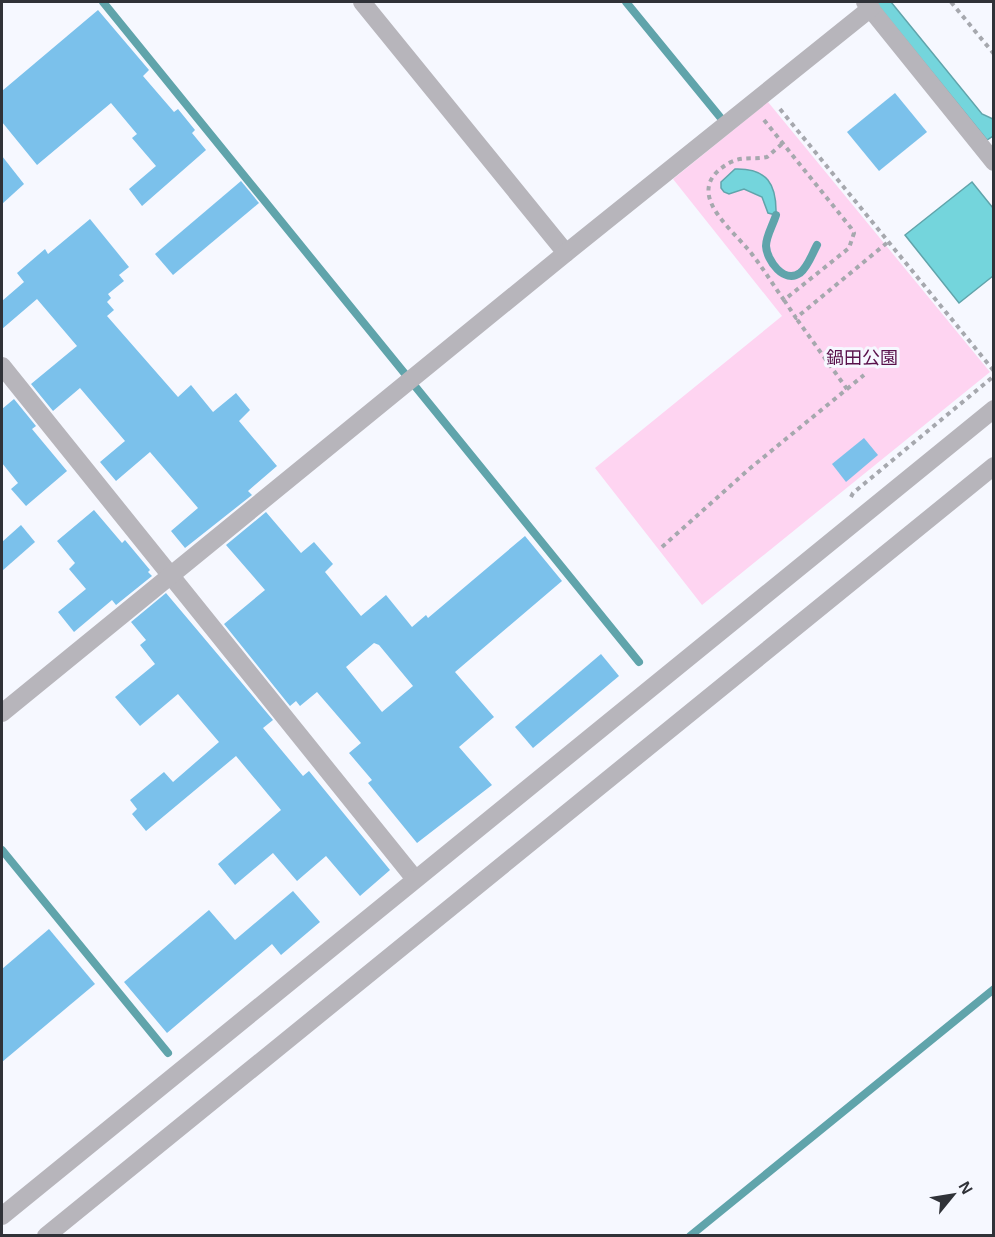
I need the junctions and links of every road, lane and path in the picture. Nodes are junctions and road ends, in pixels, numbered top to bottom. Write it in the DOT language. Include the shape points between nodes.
graph roads {
  1 [pos="362,2"];
  2 [pos="951,2"];
  3 [pos="868,5"];
  4 [pos="993,54"];
  5 [pos="767,93"];
  6 [pos="752,105"];
  7 [pos="783,143"];
  8 [pos="993,162"];
  9 [pos="888,242"];
  10 [pos="566,253"];
  11 [pos="784,300"];
  12 [pos="796,318"];
  13 [pos="2,366"];
  14 [pos="993,371"];
  15 [pos="864,375"];
  16 [pos="848,389"];
  17 [pos="993,409"];
  18 [pos="993,466"];
  19 [pos="662,547"];
  20 [pos="171,575"];
  21 [pos="2,713"];
  22 [pos="415,879"];
  23 [pos="2,1215"];
  24 [pos="45,1236"];
  1 -- 10 [label="street"];
  2 -- 4 [label="path"];
  3 -- 5 [label="street"];
  3 -- 8 [label="street"];
  5 -- 6 [label="street"];
  5 -- 9 [label="path"];
  6 -- 7 [label="path"];
  6 -- 10 [label="street"];
  7 -- 11 [label="path" via="854,233 849,248"];
  7 -- 11 [label="path" via="767,157 728,164 711,183 709,196 717,217 747,248"];
  9 -- 12 [label="path"];
  9 -- 14 [label="path"];
  10 -- 20 [label="street"];
  11 -- 12 [label="path"];
  12 -- 16 [label="path"];
  13 -- 20 [label="street"];
  15 -- 16 [label="path"];
  16 -- 19 [label="path" via="748,470"];
  17 -- 22 [label="street"];
  18 -- 24 [label="street"];
  20 -- 21 [label="street"];
  20 -- 22 [label="street"];
  22 -- 23 [label="street"];
}
